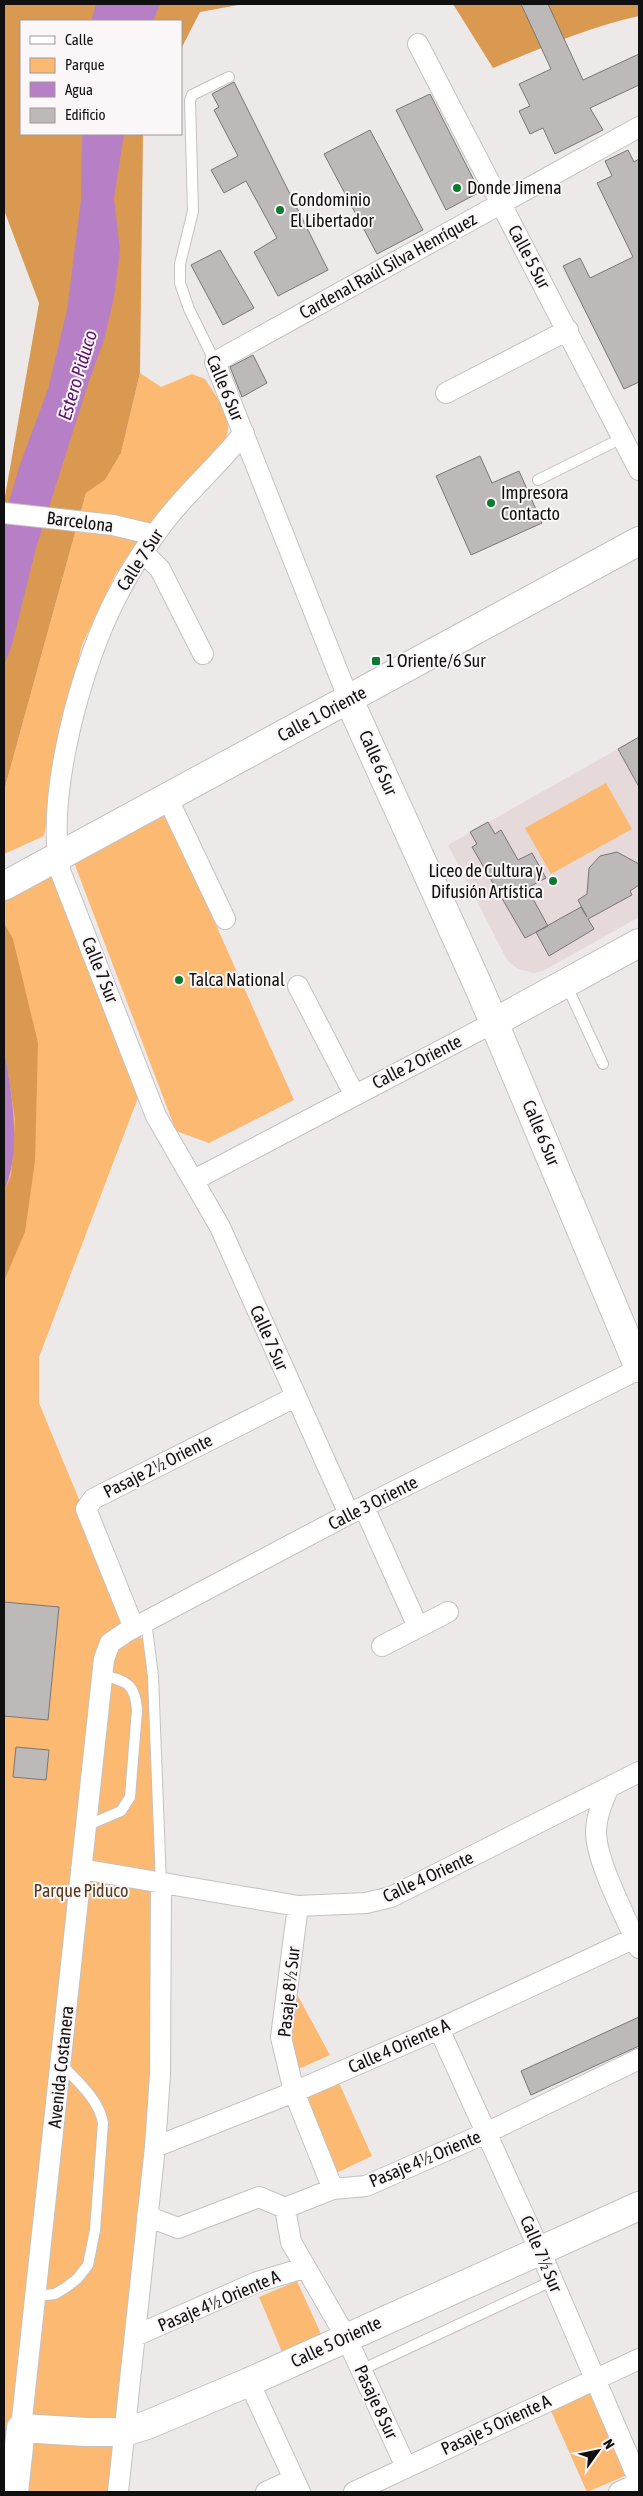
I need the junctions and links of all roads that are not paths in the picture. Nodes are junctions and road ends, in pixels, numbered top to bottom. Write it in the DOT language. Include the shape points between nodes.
graph roads {
  1 [pos="418,44"];
  2 [pos="229,77"];
  3 [pos="639,127"];
  4 [pos="501,203"];
  5 [pos="568,330"];
  6 [pos="215,362"];
  7 [pos="446,393"];
  8 [pos="244,433"];
  9 [pos="622,438"];
  10 [pos="639,470"];
  11 [pos="538,480"];
  12 [pos="4,513"];
  13 [pos="155,535"];
  14 [pos="639,541"];
  15 [pos="143,552"];
  16 [pos="203,654"];
  17 [pos="349,700"];
  18 [pos="167,797"];
  19 [pos="58,857"];
  20 [pos="4,886"];
  21 [pos="225,919"];
  22 [pos="639,943"];
  23 [pos="565,983"];
  24 [pos="298,986"];
  25 [pos="493,1023"];
  26 [pos="602,1064"];
  27 [pos="354,1094"];
  28 [pos="194,1180"];
  29 [pos="639,1368"];
  30 [pos="295,1397"];
  31 [pos="356,1511"];
  32 [pos="448,1612"];
  33 [pos="140,1625"];
  34 [pos="418,1627"];
  35 [pos="110,1643"];
  36 [pos="382,1646"];
  37 [pos="102,1675"];
  38 [pos="639,1772"];
  39 [pos="608,1789"];
  40 [pos="86,1826"];
  41 [pos="81,1869"];
  42 [pos="161,1884"];
  43 [pos="298,1906"];
  44 [pos="638,1941"];
  45 [pos="439,2029"];
  46 [pos="639,2059"];
  47 [pos="61,2063"];
  48 [pos="294,2092"];
  49 [pos="486,2133"];
  50 [pos="155,2147"];
  51 [pos="333,2189"];
  52 [pos="639,2206"];
  53 [pos="285,2208"];
  54 [pos="147,2216"];
  55 [pos="540,2251"];
  56 [pos="304,2268"];
  57 [pos="552,2281"];
  58 [pos="37,2296"];
  59 [pos="135,2336"];
  60 [pos="346,2337"];
  61 [pos="639,2359"];
  62 [pos="361,2370"];
  63 [pos="595,2379"];
  64 [pos="249,2382"];
  65 [pos="21,2428"];
  66 [pos="124,2432"];
  67 [pos="406,2467"];
  68 [pos="639,2482"];
  69 [pos="297,2485"];
  70 [pos="14,2492"];
  71 [pos="118,2492"];
  72 [pos="266,2492"];
  73 [pos="354,2492"];
  74 [pos="619,2492"];
  1 -- 4 [label="street, Calle 5 Sur"];
  2 -- 6 [label="lane, Calle 6 Sur" via="192,95 190,101 193,211 180,264 180,283"];
  3 -- 4 [label="street, Cardenal Raúl Silva Henríquez"];
  4 -- 5 [label="street, Calle 5 Sur"];
  4 -- 6 [label="street, Cardenal Raúl Silva Henríquez"];
  5 -- 7 [label="street"];
  5 -- 9 [label="street, Calle 5 Sur"];
  6 -- 8 [label="street, Calle 6 Sur"];
  8 -- 13 [label="street, Calle 7 Sur" via="221,462 176,507"];
  8 -- 17 [label="street, Calle 6 Sur"];
  9 -- 10 [label="street, Calle 5 Sur"];
  9 -- 11 [label="lane"];
  12 -- 13 [label="street, Barcelona" via="113,525"];
  13 -- 15 [label="street, Calle 7 Sur"];
  14 -- 17 [label="street, Calle 1 Oriente"];
  15 -- 16 [label="street" via="160,568"];
  15 -- 19 [label="street, Calle 7 Sur" via="117,594 96,643 74,716 60,777"];
  17 -- 18 [label="street, Calle 1 Oriente"];
  17 -- 25 [label="street, Calle 6 Sur"];
  18 -- 19 [label="street, Calle 1 Oriente"];
  18 -- 21 [label="street"];
  19 -- 20 [label="street, Calle 1 Oriente"];
  19 -- 28 [label="street, Calle 7 Sur" via="61,873 156,1116 172,1148"];
  22 -- 23 [label="street, Calle 2 Oriente"];
  23 -- 25 [label="street, Calle 2 Oriente"];
  23 -- 26 [label="lane"];
  24 -- 27 [label="street"];
  25 -- 27 [label="street, Calle 2 Oriente"];
  25 -- 29 [label="street, Calle 6 Sur"];
  27 -- 28 [label="street, Calle 2 Oriente"];
  28 -- 30 [label="street, Calle 7 Sur" via="220,1227"];
  29 -- 31 [label="street, Calle 3 Oriente"];
  30 -- 31 [label="street, Calle 7 Sur"];
  30 -- 33 [label="street, Pasaje 2½ Oriente" via="93,1499 86,1509"];
  31 -- 33 [label="street, Calle 3 Oriente"];
  31 -- 34 [label="street, Calle 7 Sur"];
  32 -- 34 [label="street"];
  33 -- 35 [label="street, Calle 3 Oriente"];
  33 -- 42 [label="lane" via="153,1676"];
  34 -- 36 [label="street"];
  35 -- 37 [label="street, Avenida Costanera"];
  37 -- 40 [label="street, Avenida Costanera"];
  37 -- 40 [label="lane" via="126,1682 136,1696 130,1797 121,1811"];
  38 -- 39 [label="street, Calle 4 Oriente"];
  39 -- 43 [label="street, Calle 4 Oriente" via="392,1897 366,1903"];
  39 -- 44 [label="street" via="598,1811 596,1834 606,1869"];
  40 -- 41 [label="street, Avenida Costanera"];
  41 -- 42 [label="street, Calle 4 Oriente"];
  41 -- 47 [label="street, Avenida Costanera"];
  42 -- 43 [label="street, Calle 4 Oriente"];
  42 -- 50 [label="street" via="160,2075"];
  43 -- 48 [label="street, Pasaje 8½ Sur" via="281,2037"];
  44 -- 45 [label="street, Calle 4 Oriente A"];
  45 -- 48 [label="street, Calle 4 Oriente A"];
  45 -- 49 [label="street, Calle 7½ Sur"];
  46 -- 49 [label="street, Pasaje 4½ Oriente"];
  47 -- 58 [label="street, Avenida Costanera"];
  47 -- 58 [label="lane" via="102,2114 95,2230 88,2265 77,2279 55,2294"];
  48 -- 50 [label="street, Calle 4 Oriente A"];
  48 -- 51 [label="street, Pasaje 8½ Sur"];
  49 -- 51 [label="street, Pasaje 4½ Oriente" via="366,2186"];
  49 -- 55 [label="street, Calle 7½ Sur"];
  50 -- 54 [label="street"];
  51 -- 53 [label="street, Pasaje 4½ Oriente"];
  52 -- 55 [label="street, Calle 5 Oriente"];
  53 -- 54 [label="street" via="258,2197 178,2228"];
  53 -- 56 [label="street" via="291,2242"];
  54 -- 59 [label="street"];
  55 -- 57 [label="street, Calle 7½ Sur"];
  55 -- 60 [label="street, Calle 5 Oriente"];
  56 -- 59 [label="street, Pasaje 4½ Oriente A" via="257,2282"];
  56 -- 60 [label="street"];
  57 -- 62 [label="lane"];
  57 -- 63 [label="street, Calle 7½ Sur"];
  58 -- 65 [label="street, Avenida Costanera"];
  59 -- 66 [label="street"];
  60 -- 62 [label="street, Pasaje 8 Sur"];
  60 -- 64 [label="street, Calle 5 Oriente"];
  61 -- 63 [label="street, Pasaje 5 Oriente A"];
  62 -- 67 [label="street, Pasaje 8 Sur"];
  63 -- 67 [label="street, Pasaje 5 Oriente A"];
  63 -- 68 [label="street, Calle 7½ Sur"];
  64 -- 66 [label="street, Calle 5 Oriente" via="169,2417"];
  64 -- 69 [label="street"];
  65 -- 66 [label="street, Calle 5 Oriente"];
  65 -- 70 [label="street, Avenida Costanera"];
  66 -- 71 [label="street"];
  67 -- 73 [label="street, Pasaje 5 Oriente A"];
  68 -- 74 [label="street"];
  69 -- 72 [label="street"];
}
